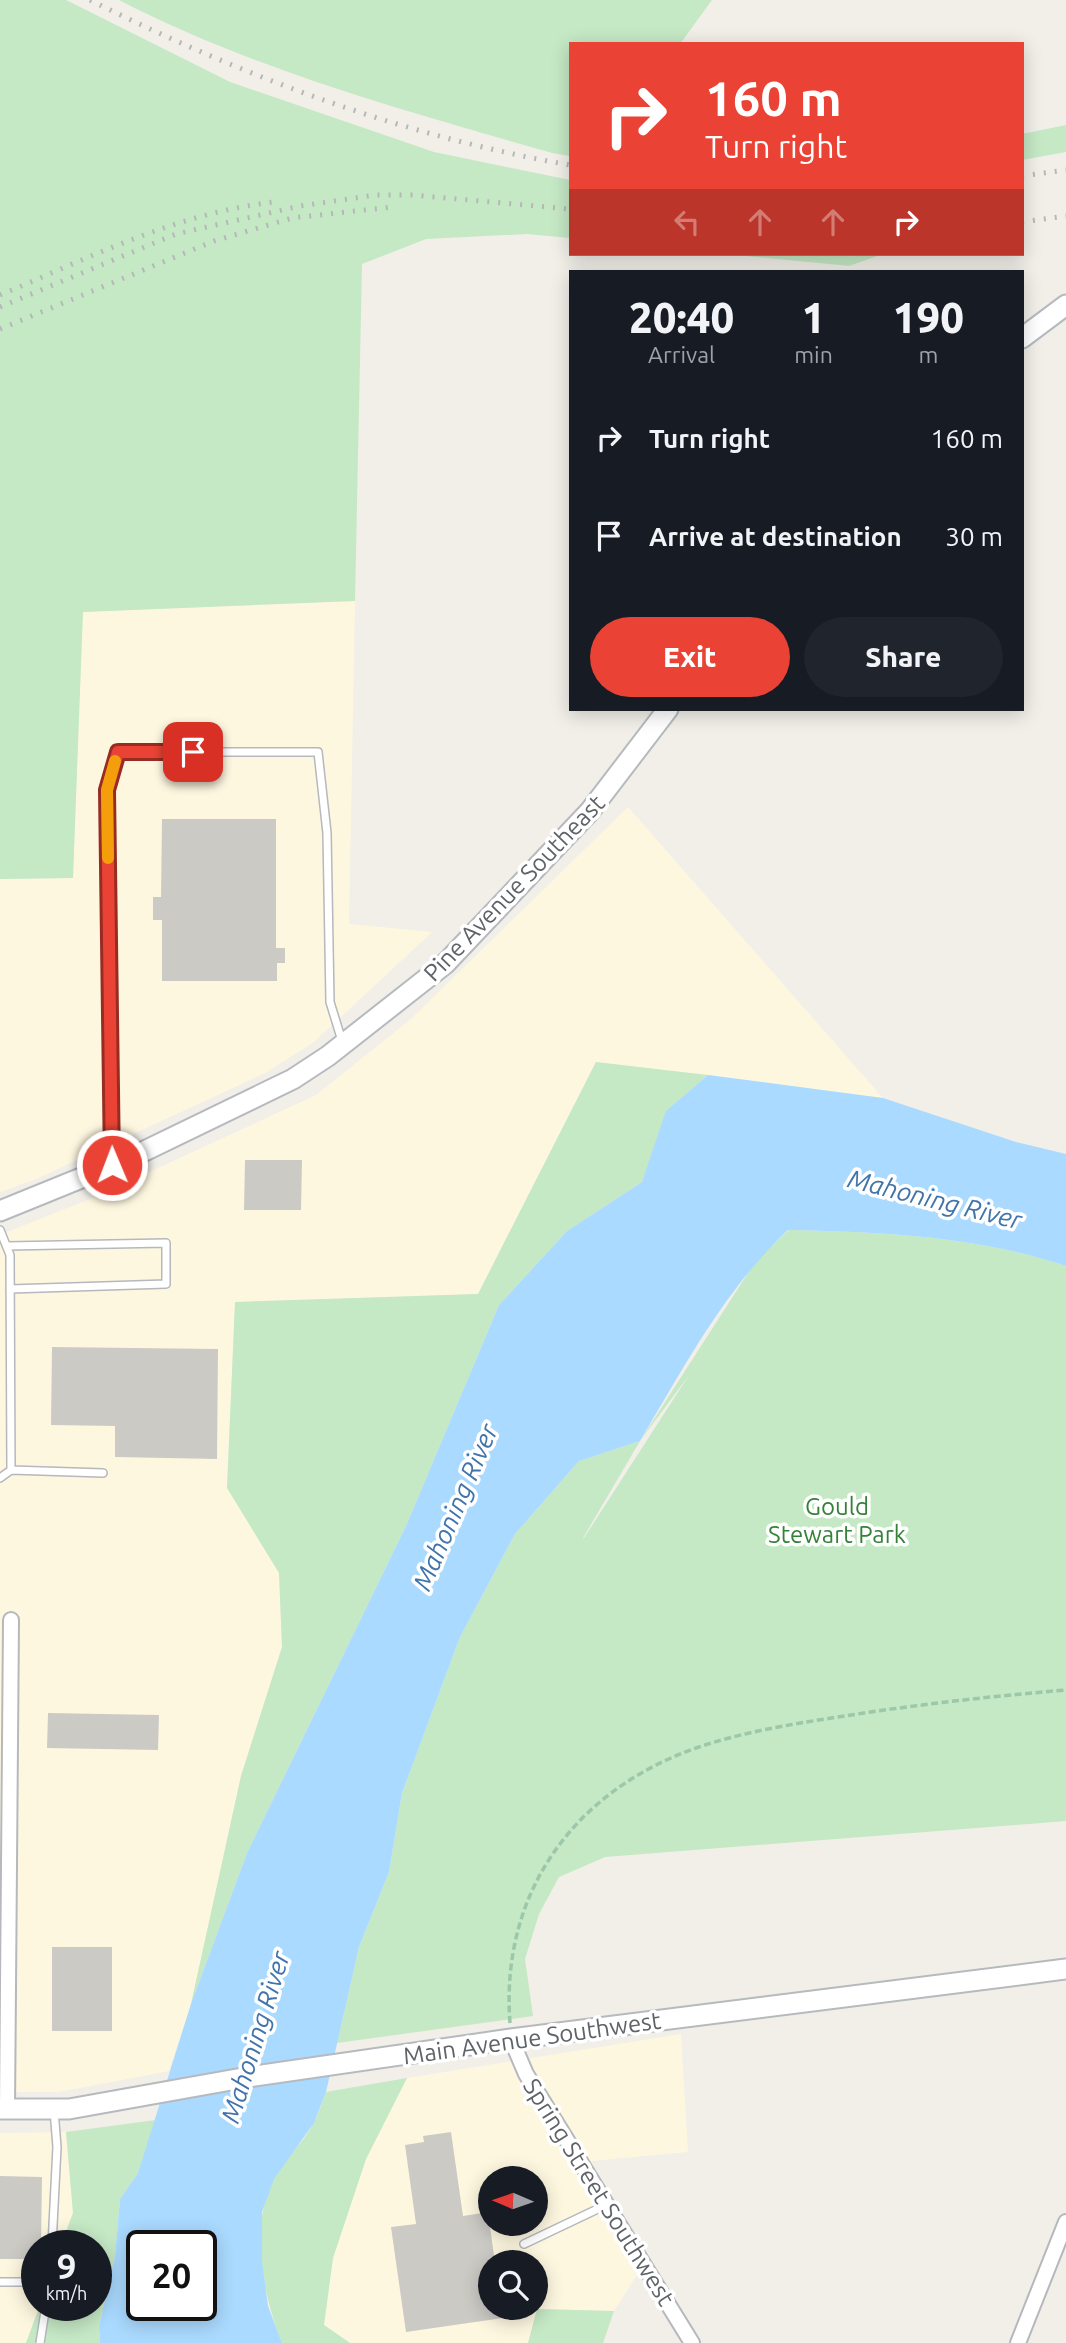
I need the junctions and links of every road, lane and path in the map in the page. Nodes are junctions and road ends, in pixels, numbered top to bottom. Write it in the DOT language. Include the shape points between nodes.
graph roads {
  1 [pos="1066,304"];
  2 [pos="1024,336"];
  3 [pos="666,711"];
  4 [pos="342,1045"];
  5 [pos="112,1165"];
  6 [pos="0,1211"];
  7 [pos="0,1230"];
  8 [pos="6,1246"];
  9 [pos="10,1289"];
  10 [pos="0,1336"];
  11 [pos="10,1336"];
  12 [pos="11,1470"];
  13 [pos="103,1473"];
  14 [pos="0,1478"];
  15 [pos="6,1618"];
  16 [pos="1066,1690"];
  17 [pos="4,1799"];
  18 [pos="1066,1969"];
  19 [pos="511,2039"];
  20 [pos="3,2109"];
  21 [pos="61,2109"];
  22 [pos="607,2205"];
  23 [pos="1066,2222"];
  24 [pos="53,2230"];
  25 [pos="524,2244"];
  26 [pos="21,2281"];
  27 [pos="0,2282"];
  28 [pos="43,2321"];
  29 [pos="40,2343"];
  30 [pos="692,2343"];
  31 [pos="1018,2343"];
  1 -- 2 [label="street"];
  3 -- 4 [label="street, Pine Avenue Southeast" via="590,811 445,964"];
  4 -- 5 [label="street, Pine Avenue Southeast" via="293,1079"];
  4 -- 5 [label="lane" via="330,1002 327,833 318,752 118,752 107,790"];
  5 -- 6 [label="street, Pine Avenue Southeast"];
  7 -- 8 [label="lane"];
  8 -- 9 [label="lane"];
  8 -- 9 [label="lane" via="166,1242 166,1284"];
  9 -- 11 [label="lane"];
  10 -- 11 [label="lane"];
  11 -- 12 [label="lane"];
  12 -- 13 [label="lane"];
  12 -- 14 [label="lane"];
  15 -- 17 [label="street"];
  16 -- 19 [label="path" via="916,1705 758,1732 695,1749 630,1779 567,1835 529,1894 508,1967"];
  17 -- 20 [label="street"];
  18 -- 19 [label="street, Main Avenue Southwest"];
  19 -- 21 [label="street, Main Avenue Southwest"];
  19 -- 22 [label="street, Spring Street Southwest" via="526,2074"];
  20 -- 21 [label="street, Main Avenue Southwest"];
  21 -- 24 [label="lane"];
  22 -- 25 [label="lane"];
  22 -- 30 [label="street, Spring Street Southwest"];
  23 -- 31 [label="street"];
  26 -- 27 [label="lane"];
  28 -- 29 [label="lane"];
}
